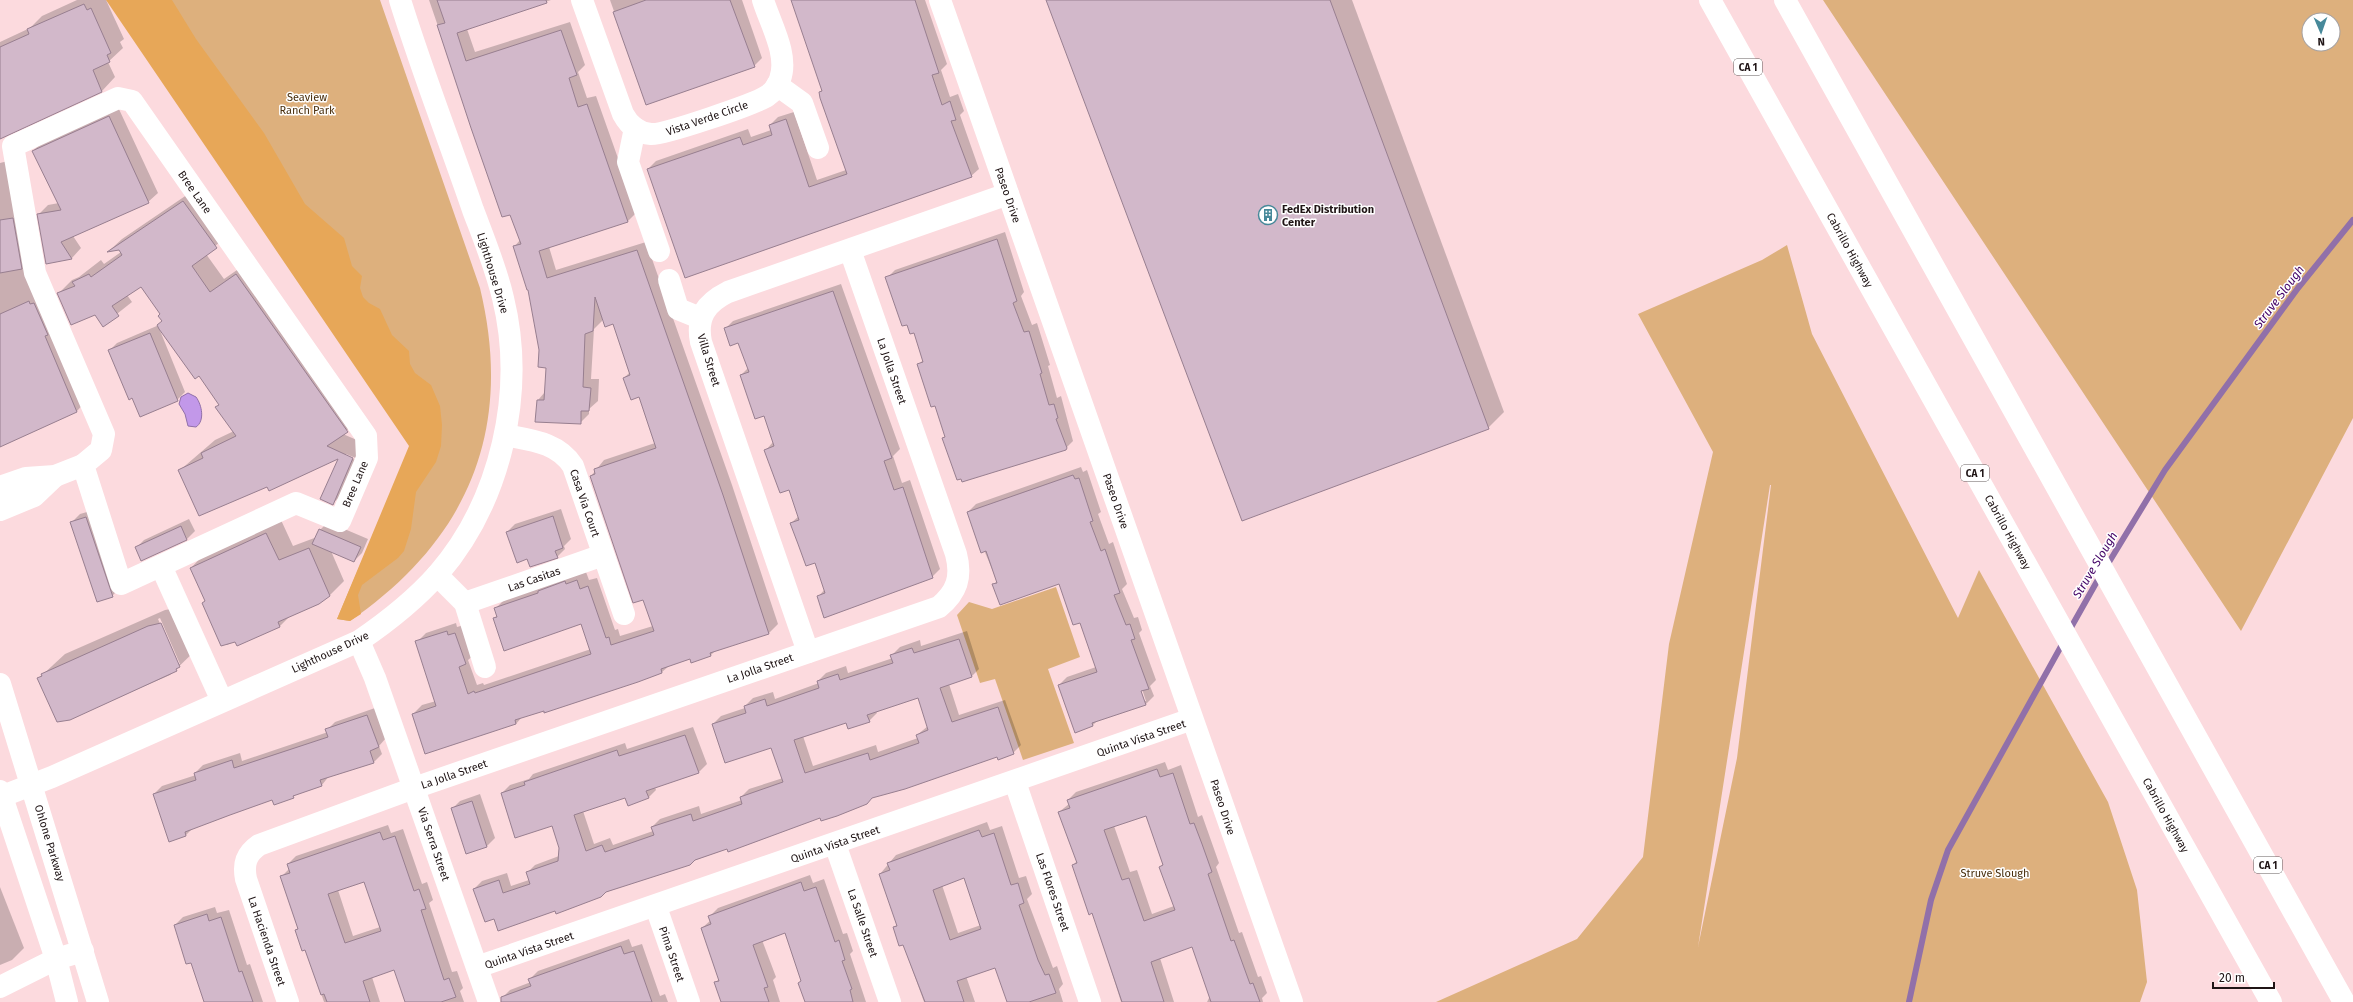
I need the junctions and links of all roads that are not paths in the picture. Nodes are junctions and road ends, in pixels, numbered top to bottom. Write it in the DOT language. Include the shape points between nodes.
graph roads {
  1 [pos="400,0"];
  2 [pos="582,0"];
  3 [pos="762,0"];
  4 [pos="940,0"];
  5 [pos="1710,0"];
  6 [pos="1784,0"];
  7 [pos="778,85"];
  8 [pos="635,128"];
  9 [pos="818,148"];
  10 [pos="1008,194"];
  11 [pos="850,250"];
  12 [pos="659,251"];
  13 [pos="669,280"];
  14 [pos="700,318"];
  15 [pos="505,435"];
  16 [pos="82,464"];
  17 [pos="55,476"];
  18 [pos="0,487"];
  19 [pos="0,510"];
  20 [pos="603,555"];
  21 [pos="161,566"];
  22 [pos="437,575"];
  23 [pos="465,603"];
  24 [pos="624,614"];
  25 [pos="359,641"];
  26 [pos="808,652"];
  27 [pos="485,667"];
  28 [pos="0,684"];
  29 [pos="222,701"];
  30 [pos="1192,720"];
  31 [pos="1015,782"];
  32 [pos="32,785"];
  33 [pos="414,788"];
  34 [pos="1,795"];
  35 [pos="835,844"];
  36 [pos="246,879"];
  37 [pos="656,907"];
  38 [pos="84,951"];
  39 [pos="56,959"];
  40 [pos="477,967"];
  41 [pos="0,987"];
  42 [pos="67,1002"];
  43 [pos="98,1002"];
  44 [pos="288,1002"];
  45 [pos="489,1002"];
  46 [pos="689,1002"];
  47 [pos="890,1002"];
  48 [pos="1090,1002"];
  49 [pos="1292,1002"];
  50 [pos="2271,1002"];
  51 [pos="2344,1002"];
  1 -- 15 [label="main road, Lighthouse Drive" via="503,298 512,368"];
  2 -- 8 [label="main road" via="623,114 627,122"];
  3 -- 7 [label="main road" via="783,63"];
  4 -- 10 [label="main road, Paseo Drive"];
  5 -- 50 [label="main road, Cabrillo Highway / CA 1"];
  6 -- 51 [label="main road, CA 1"];
  7 -- 8 [label="main road, Vista Verde Circle" via="768,96 670,131 651,134"];
  7 -- 9 [label="main road" via="802,103"];
  8 -- 12 [label="main road" via="628,162"];
  10 -- 11 [label="main road, Villa Street"];
  10 -- 30 [label="main road, Paseo Drive"];
  11 -- 14 [label="main road, Villa Street" via="728,292 709,304"];
  11 -- 26 [label="main road, La Jolla Street" via="956,554 960,568 959,578 954,592 938,607"];
  13 -- 14 [label="main road" via="678,309"];
  14 -- 26 [label="main road, Villa Street" via="701,342"];
  15 -- 20 [label="main road, Casa Via Court" via="548,444 567,456 573,466"];
  15 -- 22 [label="main road, Lighthouse Drive" via="480,509 460,544"];
  16 -- 17 [label="main road, Bree Lane"];
  16 -- 21 [label="main road, Bree Lane" via="121,584"];
  16 -- 21 [label="main road, Bree Lane" via="100,450 104,434 35,273 13,146 118,98 132,101 366,436 367,458 340,521 296,503"];
  17 -- 18 [label="main road, Bree Lane" via="26,478"];
  17 -- 19 [label="main road, Bree Lane" via="34,496"];
  20 -- 23 [label="main road, Las Casitas"];
  20 -- 24 [label="main road, Casa Via Court"];
  21 -- 29 [label="main road"];
  22 -- 23 [label="main road"];
  22 -- 25 [label="main road, Lighthouse Drive" via="398,612"];
  23 -- 27 [label="main road"];
  25 -- 29 [label="main road, Lighthouse Drive"];
  25 -- 33 [label="main road, Via Serra Street" via="375,678"];
  26 -- 33 [label="main road, La Jolla Street"];
  28 -- 32 [label="main road, Ohlone Parkway"];
  29 -- 32 [label="main road, Lighthouse Drive"];
  30 -- 31 [label="main road, Quinta Vista Street"];
  30 -- 49 [label="main road, Paseo Drive"];
  31 -- 35 [label="main road, Quinta Vista Street"];
  31 -- 48 [label="main road, Las Flores Street"];
  32 -- 34 [label="main road, Lighthouse Drive"];
  32 -- 38 [label="main road, Ohlone Parkway"];
  33 -- 36 [label="main road, La Jolla Street" via="259,845 251,850 247,857 244,872"];
  33 -- 40 [label="main road, Via Serra Street"];
  34 -- 39 [label="main road"];
  35 -- 37 [label="main road, Quinta Vista Street"];
  35 -- 47 [label="main road, La Salle Street"];
  36 -- 44 [label="main road, La Hacienda Street"];
  37 -- 40 [label="main road, Quinta Vista Street"];
  37 -- 46 [label="main road, Pima Street"];
  38 -- 39 [label="main road"];
  38 -- 43 [label="main road, Ohlone Parkway"];
  39 -- 41 [label="main road"];
  39 -- 42 [label="main road"];
  40 -- 45 [label="main road, Via Serra Street"];
}
